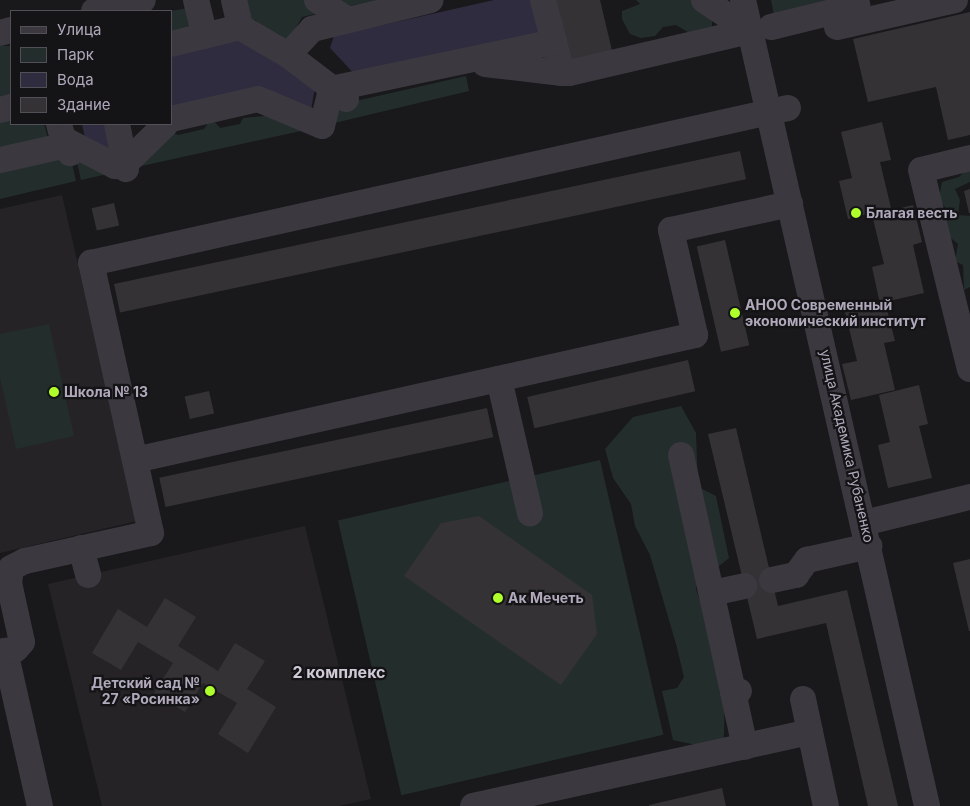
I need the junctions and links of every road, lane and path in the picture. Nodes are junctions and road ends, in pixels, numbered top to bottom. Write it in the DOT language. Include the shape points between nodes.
graph roads {
  1 [pos="196,0"];
  2 [pos="234,0"];
  3 [pos="317,0"];
  4 [pos="431,0"];
  5 [pos="543,0"];
  6 [pos="704,0"];
  7 [pos="743,0"];
  8 [pos="884,0"];
  9 [pos="955,0"];
  10 [pos="857,3"];
  11 [pos="131,5"];
  12 [pos="381,6"];
  13 [pos="100,10"];
  14 [pos="348,20"];
  15 [pos="240,27"];
  16 [pos="837,27"];
  17 [pos="204,36"];
  18 [pos="762,37"];
  19 [pos="554,42"];
  20 [pos="172,44"];
  21 [pos="288,55"];
  22 [pos="467,62"];
  23 [pos="562,73"];
  24 [pos="341,96"];
  25 [pos="778,110"];
  26 [pos="172,118"];
  27 [pos="165,125"];
  28 [pos="115,129"];
  29 [pos="70,140"];
  30 [pos="970,158"];
  31 [pos="0,160"];
  32 [pos="120,168"];
  33 [pos="790,204"];
  34 [pos="970,369"];
  35 [pos="499,379"];
  36 [pos="681,455"];
  37 [pos="135,460"];
  38 [pos="970,497"];
  39 [pos="530,513"];
  40 [pos="867,534"];
  41 [pos="81,548"];
  42 [pos="88,575"];
  43 [pos="772,580"];
  44 [pos="744,586"];
  45 [pos="712,593"];
  46 [pos="2,652"];
  47 [pos="803,699"];
  48 [pos="810,732"];
  49 [pos="745,747"];
  50 [pos="40,806"];
  51 [pos="473,806"];
  52 [pos="826,806"];
  53 [pos="927,806"];
  1 -- 17 [label="street"];
  2 -- 15 [label="street"];
  3 -- 14 [label="street"];
  4 -- 12 [label="street"];
  5 -- 19 [label="street"];
  6 -- 18 [label="street"];
  7 -- 18 [label="street, улица Академика Рубаненко"];
  8 -- 10 [label="street"];
  9 -- 16 [label="street"];
  10 -- 18 [label="street"];
  11 -- 13 [label="street"];
  12 -- 14 [label="street"];
  14 -- 21 [label="street" via="312,29"];
  15 -- 17 [label="street"];
  15 -- 21 [label="street"];
  17 -- 20 [label="street"];
  18 -- 23 [label="street"];
  18 -- 25 [label="street, улица Академика Рубаненко"];
  19 -- 22 [label="street"];
  19 -- 23 [label="street"];
  21 -- 24 [label="street"];
  22 -- 23 [label="street"];
  22 -- 24 [label="street" via="395,85"];
  24 -- 26 [label="street" via="322,126 258,99"];
  25 -- 33 [label="street, улица Академика Рубаненко"];
  25 -- 37 [label="street" via="91,263"];
  27 -- 32 [label="street"];
  28 -- 32 [label="street"];
  29 -- 31 [label="street" via="58,147"];
  29 -- 32 [label="street"];
  30 -- 34 [label="street" via="921,170"];
  33 -- 35 [label="street" via="671,230 695,335"];
  33 -- 40 [label="street, улица Академика Рубаненко"];
  35 -- 37 [label="street"];
  35 -- 39 [label="street"];
  36 -- 45 [label="street"];
  37 -- 41 [label="street" via="151,533"];
  38 -- 40 [label="street"];
  40 -- 43 [label="street" via="807,560 796,575"];
  40 -- 53 [label="street, улица Академика Рубаненко"];
  41 -- 42 [label="street"];
  41 -- 46 [label="street" via="25,561 11,568 9,583 23,637 19,646"];
  44 -- 45 [label="street"];
  45 -- 49 [label="street" via="736,692"];
  46 -- 50 [label="street"];
  47 -- 48 [label="street"];
  48 -- 49 [label="street"];
  48 -- 52 [label="street"];
  49 -- 51 [label="street"];
}
